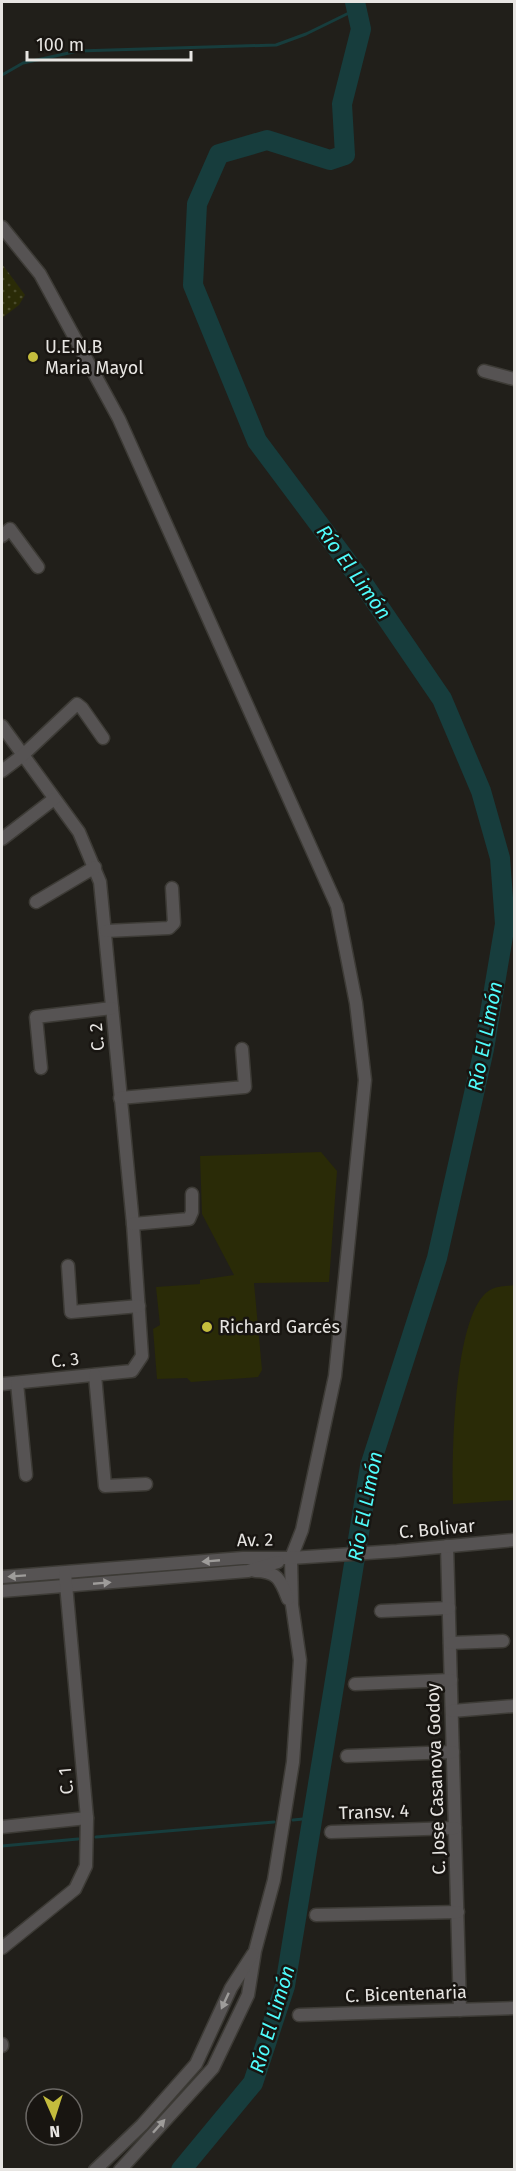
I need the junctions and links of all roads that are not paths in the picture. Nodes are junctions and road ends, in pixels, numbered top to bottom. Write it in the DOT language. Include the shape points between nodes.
graph roads {
  1 [pos="2,227"];
  2 [pos="484,371"];
  3 [pos="514,379"];
  4 [pos="2,536"];
  5 [pos="38,567"];
  6 [pos="2,726"];
  7 [pos="103,738"];
  8 [pos="23,755"];
  9 [pos="2,771"];
  10 [pos="54,799"];
  11 [pos="2,839"];
  12 [pos="95,867"];
  13 [pos="172,888"];
  14 [pos="36,902"];
  15 [pos="106,932"];
  16 [pos="112,1008"];
  17 [pos="242,1049"];
  18 [pos="41,1068"];
  19 [pos="120,1098"];
  20 [pos="192,1194"];
  21 [pos="133,1224"];
  22 [pos="68,1266"];
  23 [pos="139,1306"];
  24 [pos="132,1371"];
  25 [pos="95,1375"];
  26 [pos="17,1383"];
  27 [pos="2,1384"];
  28 [pos="26,1475"];
  29 [pos="146,1484"];
  30 [pos="514,1540"];
  31 [pos="447,1546"];
  32 [pos="291,1558"];
  33 [pos="248,1571"];
  34 [pos="2,1577"];
  35 [pos="65,1580"];
  36 [pos="2,1591"];
  37 [pos="292,1605"];
  38 [pos="449,1608"];
  39 [pos="381,1611"];
  40 [pos="503,1641"];
  41 [pos="450,1643"];
  42 [pos="451,1680"];
  43 [pos="355,1684"];
  44 [pos="514,1706"];
  45 [pos="452,1711"];
  46 [pos="453,1752"];
  47 [pos="347,1756"];
  48 [pos="87,1818"];
  49 [pos="2,1827"];
  50 [pos="455,1828"];
  51 [pos="331,1832"];
  52 [pos="458,1912"];
  53 [pos="316,1915"];
  54 [pos="2,1948"];
  55 [pos="255,1951"];
  56 [pos="514,2008"];
  57 [pos="460,2010"];
  58 [pos="299,2015"];
  59 [pos="95,2169"];
  60 [pos="120,2169"];
  1 -- 32 [label="street" via="40,274 119,419 337,906 356,1003 365,1080 335,1376 302,1530"];
  2 -- 3 [label="street"];
  4 -- 5 [label="street" via="10,529"];
  6 -- 8 [label="street, C. 2"];
  7 -- 8 [label="street" via="77,704"];
  8 -- 9 [label="street"];
  8 -- 10 [label="street, C. 2"];
  10 -- 11 [label="street"];
  10 -- 12 [label="street, C. 2" via="80,832"];
  12 -- 14 [label="street"];
  12 -- 15 [label="street, C. 2"];
  13 -- 15 [label="street" via="174,923 169,928"];
  15 -- 16 [label="street, C. 2"];
  16 -- 18 [label="street" via="36,1017"];
  16 -- 19 [label="street, C. 2"];
  17 -- 19 [label="street" via="246,1087"];
  19 -- 21 [label="street, C. 2"];
  20 -- 21 [label="street" via="189,1219"];
  21 -- 23 [label="street, C. 2"];
  22 -- 23 [label="street" via="71,1312"];
  23 -- 24 [label="street, C. 2" via="142,1356"];
  24 -- 25 [label="street, C. 3"];
  25 -- 26 [label="street, C. 3"];
  25 -- 29 [label="street" via="105,1486"];
  26 -- 27 [label="street, C. 3"];
  26 -- 28 [label="street"];
  30 -- 31 [label="street, C. Bolivar"];
  31 -- 32 [label="street, C. Bolivar"];
  31 -- 38 [label="street, C. Jose Casanova Godoy"];
  32 -- 33 [label="street, Av. 2"];
  32 -- 35 [label="street, Av. 2, one-way" via="243,1558"];
  32 -- 37 [label="street"];
  35 -- 33 [label="street, Av. 2, one-way"];
  33 -- 37 [label="street" via="274,1575"];
  35 -- 34 [label="street, Av. 2, one-way"];
  35 -- 36 [label="street, Av. 2"];
  35 -- 48 [label="street, C. 1"];
  37 -- 55 [label="street" via="300,1660 293,1762 274,1880"];
  38 -- 39 [label="street"];
  38 -- 41 [label="street, C. Jose Casanova Godoy"];
  40 -- 41 [label="street"];
  41 -- 42 [label="street, C. Jose Casanova Godoy"];
  42 -- 43 [label="street"];
  42 -- 45 [label="street, C. Jose Casanova Godoy"];
  44 -- 45 [label="street"];
  45 -- 46 [label="street, C. Jose Casanova Godoy"];
  46 -- 47 [label="street"];
  46 -- 50 [label="street, C. Jose Casanova Godoy"];
  48 -- 49 [label="street"];
  48 -- 54 [label="street, C. 1" via="86,1866 75,1889"];
  50 -- 51 [label="street, Transv. 4"];
  50 -- 52 [label="street, C. Jose Casanova Godoy"];
  52 -- 53 [label="street"];
  52 -- 57 [label="street, C. Jose Casanova Godoy"];
  55 -- 59 [label="street, one-way" via="231,1989 196,2064 142,2125"];
  60 -- 55 [label="street, one-way" via="213,2068 248,1995"];
  56 -- 57 [label="street, C. Bicentenaria"];
  57 -- 58 [label="street, C. Bicentenaria"];
}
